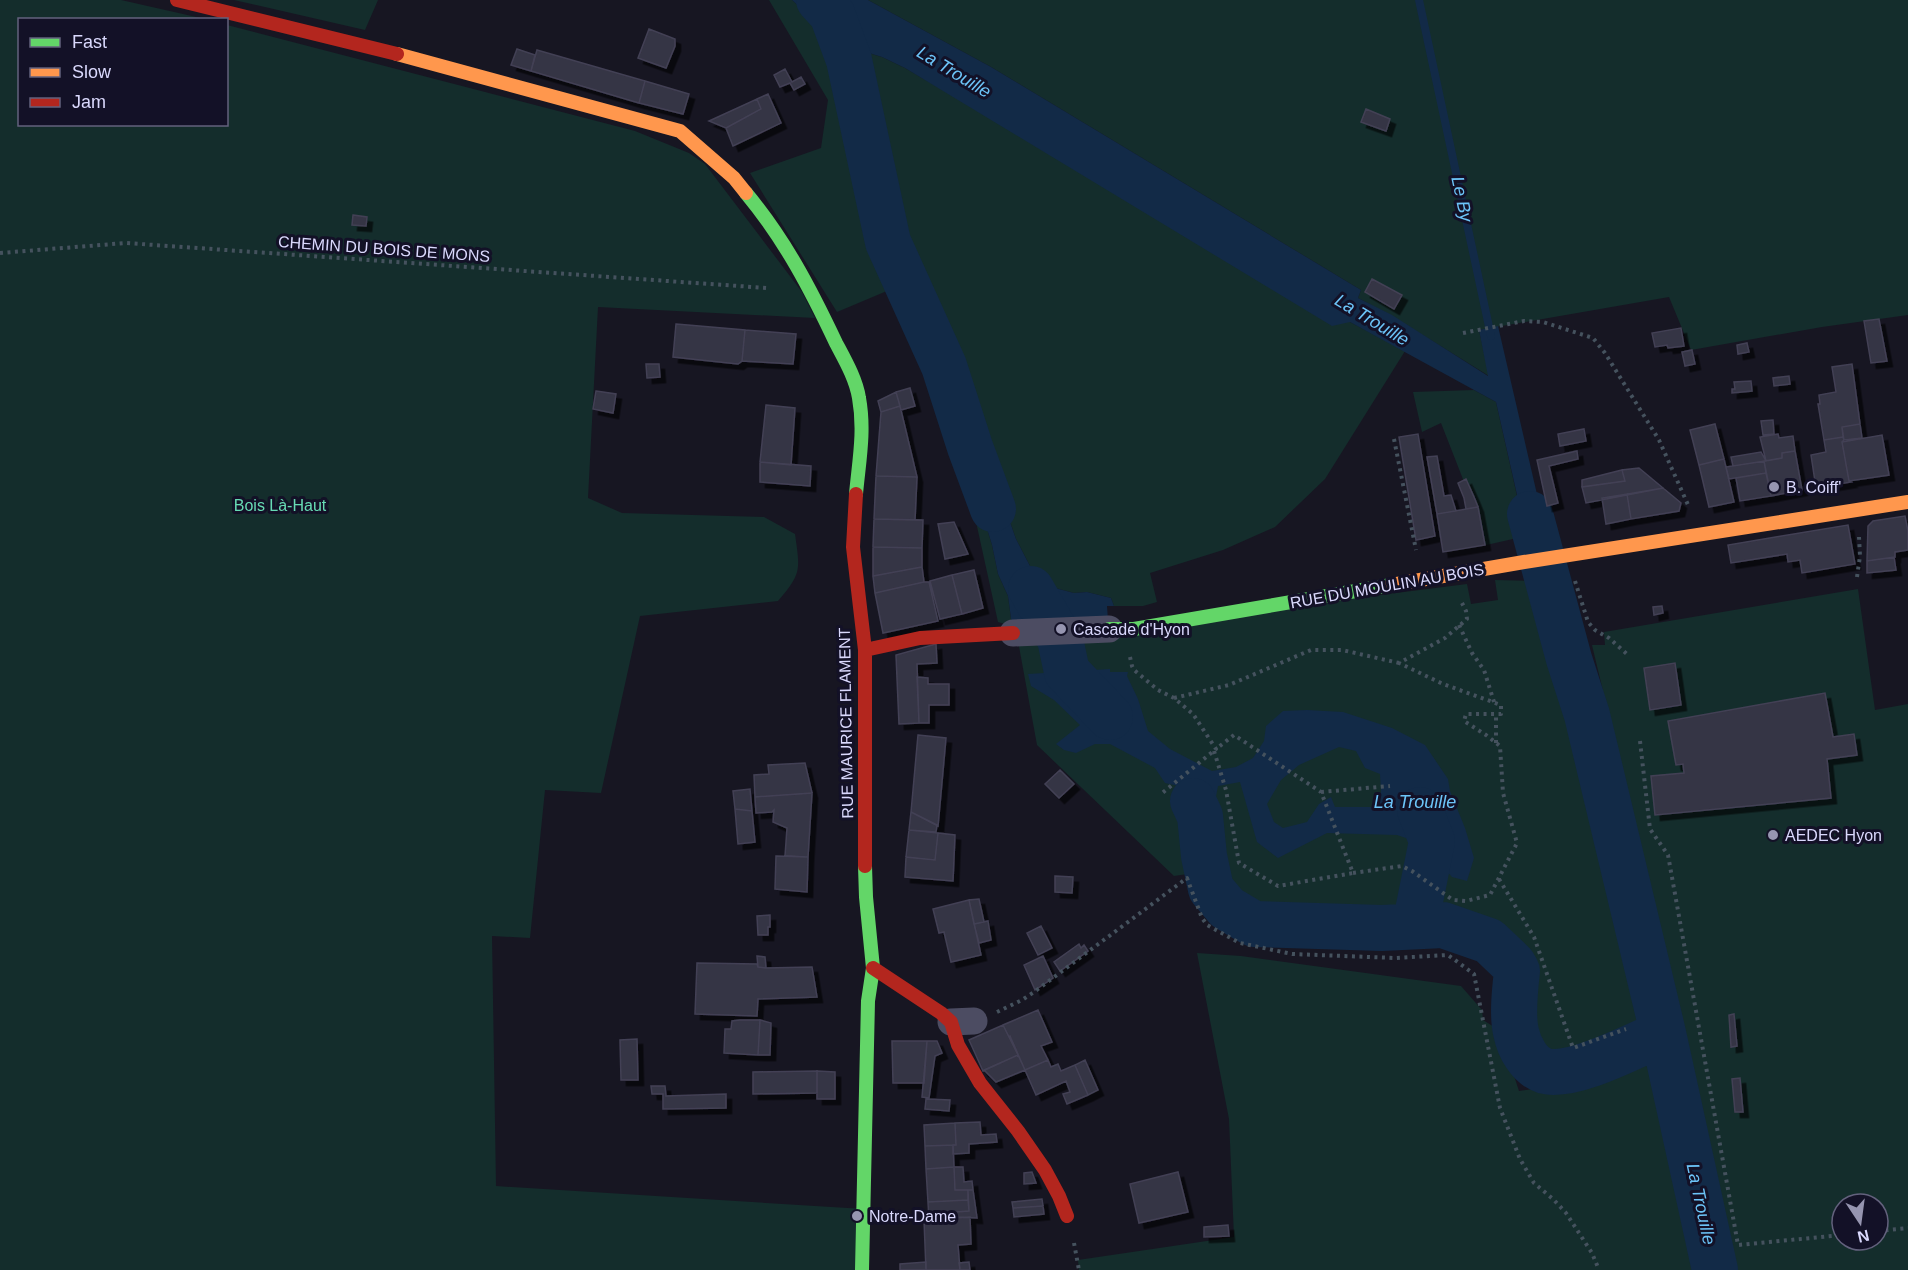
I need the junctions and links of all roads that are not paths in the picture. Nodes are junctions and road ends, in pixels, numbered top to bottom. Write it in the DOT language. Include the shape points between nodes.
graph roads {
  1 [pos="177,0"];
  2 [pos="1908,502"];
  3 [pos="1108,629"];
  4 [pos="1013,633"];
  5 [pos="865,650"];
  6 [pos="873,968"];
  7 [pos="1067,1216"];
  8 [pos="862,1270"];
  1 -- 5 [label="street, RUE MAURICE FLAMENT" via="364,45 680,131 734,178 792,255 859,395 863,430 853,547"];
  2 -- 3 [label="street, RUE DU MOULIN AU BOIS" via="1134,629"];
  3 -- 4 [label="street, RUE DU MOULIN AU BOIS"];
  4 -- 5 [label="street, RUE DU MOULIN AU BOIS" via="915,638"];
  5 -- 6 [label="street, RUE MAURICE FLAMENT" via="866,897"];
  6 -- 7 [label="street" via="941,1013 963,1021 958,1045 980,1083 1045,1170"];
  6 -- 8 [label="street, RUE MAURICE FLAMENT" via="868,1001"];
}
